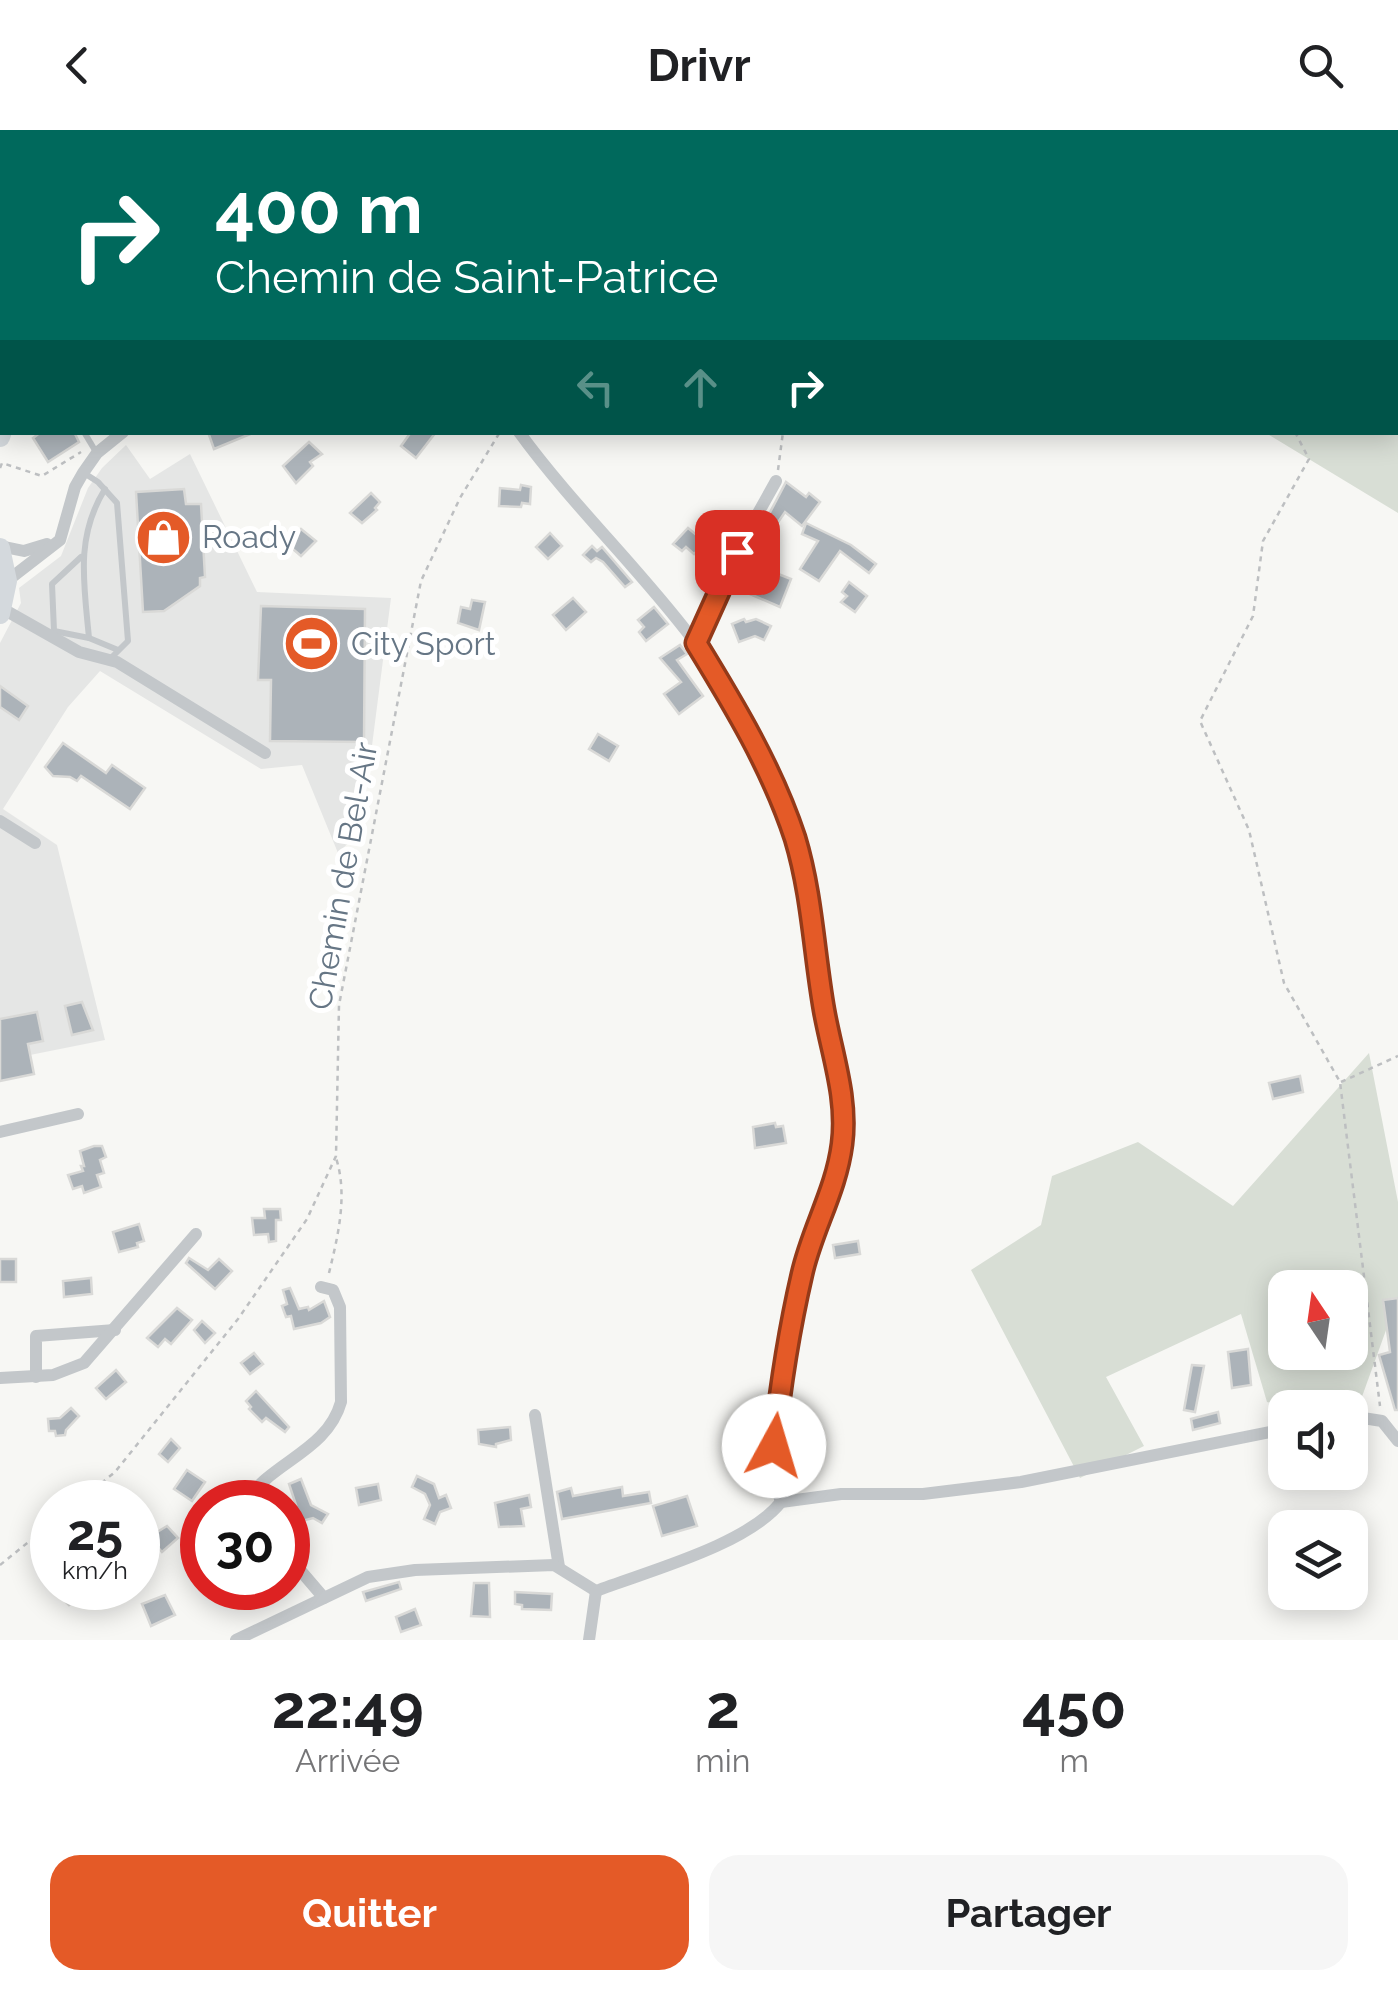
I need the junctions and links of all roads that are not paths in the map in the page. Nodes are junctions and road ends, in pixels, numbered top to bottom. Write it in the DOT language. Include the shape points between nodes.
graph roads {
  1 [pos="86,435"];
  2 [pos="118,435"];
  3 [pos="520,435"];
  4 [pos="94,449"];
  5 [pos="83,473"];
  6 [pos="776,481"];
  7 [pos="105,489"];
  8 [pos="68,513"];
  9 [pos="0,547"];
  10 [pos="82,556"];
  11 [pos="7,581"];
  12 [pos="1,612"];
  13 [pos="90,638"];
  14 [pos="696,643"];
  15 [pos="114,655"];
  16 [pos="265,754"];
  17 [pos="0,821"];
  18 [pos="35,844"];
  19 [pos="78,1114"];
  20 [pos="0,1132"];
  21 [pos="196,1234"];
  22 [pos="323,1287"];
  23 [pos="115,1330"];
  24 [pos="36,1377"];
  25 [pos="0,1378"];
  26 [pos="534,1415"];
  27 [pos="1368,1419"];
  28 [pos="1268,1432"];
  29 [pos="1398,1441"];
  30 [pos="268,1480"];
  31 [pos="781,1502"];
  32 [pos="558,1567"];
  33 [pos="310,1582"];
  34 [pos="596,1591"];
  35 [pos="324,1598"];
  36 [pos="236,1640"];
  37 [pos="589,1640"];
  1 -- 4 [label="lane"];
  2 -- 4 [label="street"];
  3 -- 14 [label="street"];
  4 -- 5 [label="street"];
  5 -- 7 [label="lane"];
  5 -- 8 [label="street"];
  6 -- 14 [label="street"];
  7 -- 10 [label="lane"];
  7 -- 15 [label="lane" via="117,502 128,640"];
  8 -- 9 [label="street" via="46,545 24,551"];
  8 -- 11 [label="street" via="60,540"];
  9 -- 11 [label="main road"];
  10 -- 13 [label="lane"];
  10 -- 13 [label="lane" via="52,584 54,631"];
  11 -- 12 [label="main road"];
  12 -- 15 [label="street" via="79,652"];
  13 -- 15 [label="lane"];
  14 -- 31 [label="street" via="746,725 795,840 842,1087 836,1184 802,1271 780,1390 774,1446"];
  15 -- 16 [label="street"];
  17 -- 18 [label="street"];
  19 -- 20 [label="street"];
  21 -- 23 [label="street"];
  22 -- 30 [label="street" via="334,1290 340,1307 341,1402 314,1444"];
  23 -- 24 [label="street" via="84,1363"];
  23 -- 24 [label="street" via="36,1336"];
  24 -- 25 [label="street"];
  26 -- 32 [label="street"];
  27 -- 29 [label="street" via="1382,1421"];
  28 -- 31 [label="street" via="1022,1482"];
  31 -- 34 [label="street" via="742,1533"];
  32 -- 34 [label="street"];
  32 -- 35 [label="street" via="415,1570 368,1577"];
  33 -- 35 [label="street"];
  34 -- 37 [label="street"];
  35 -- 36 [label="street"];
}
